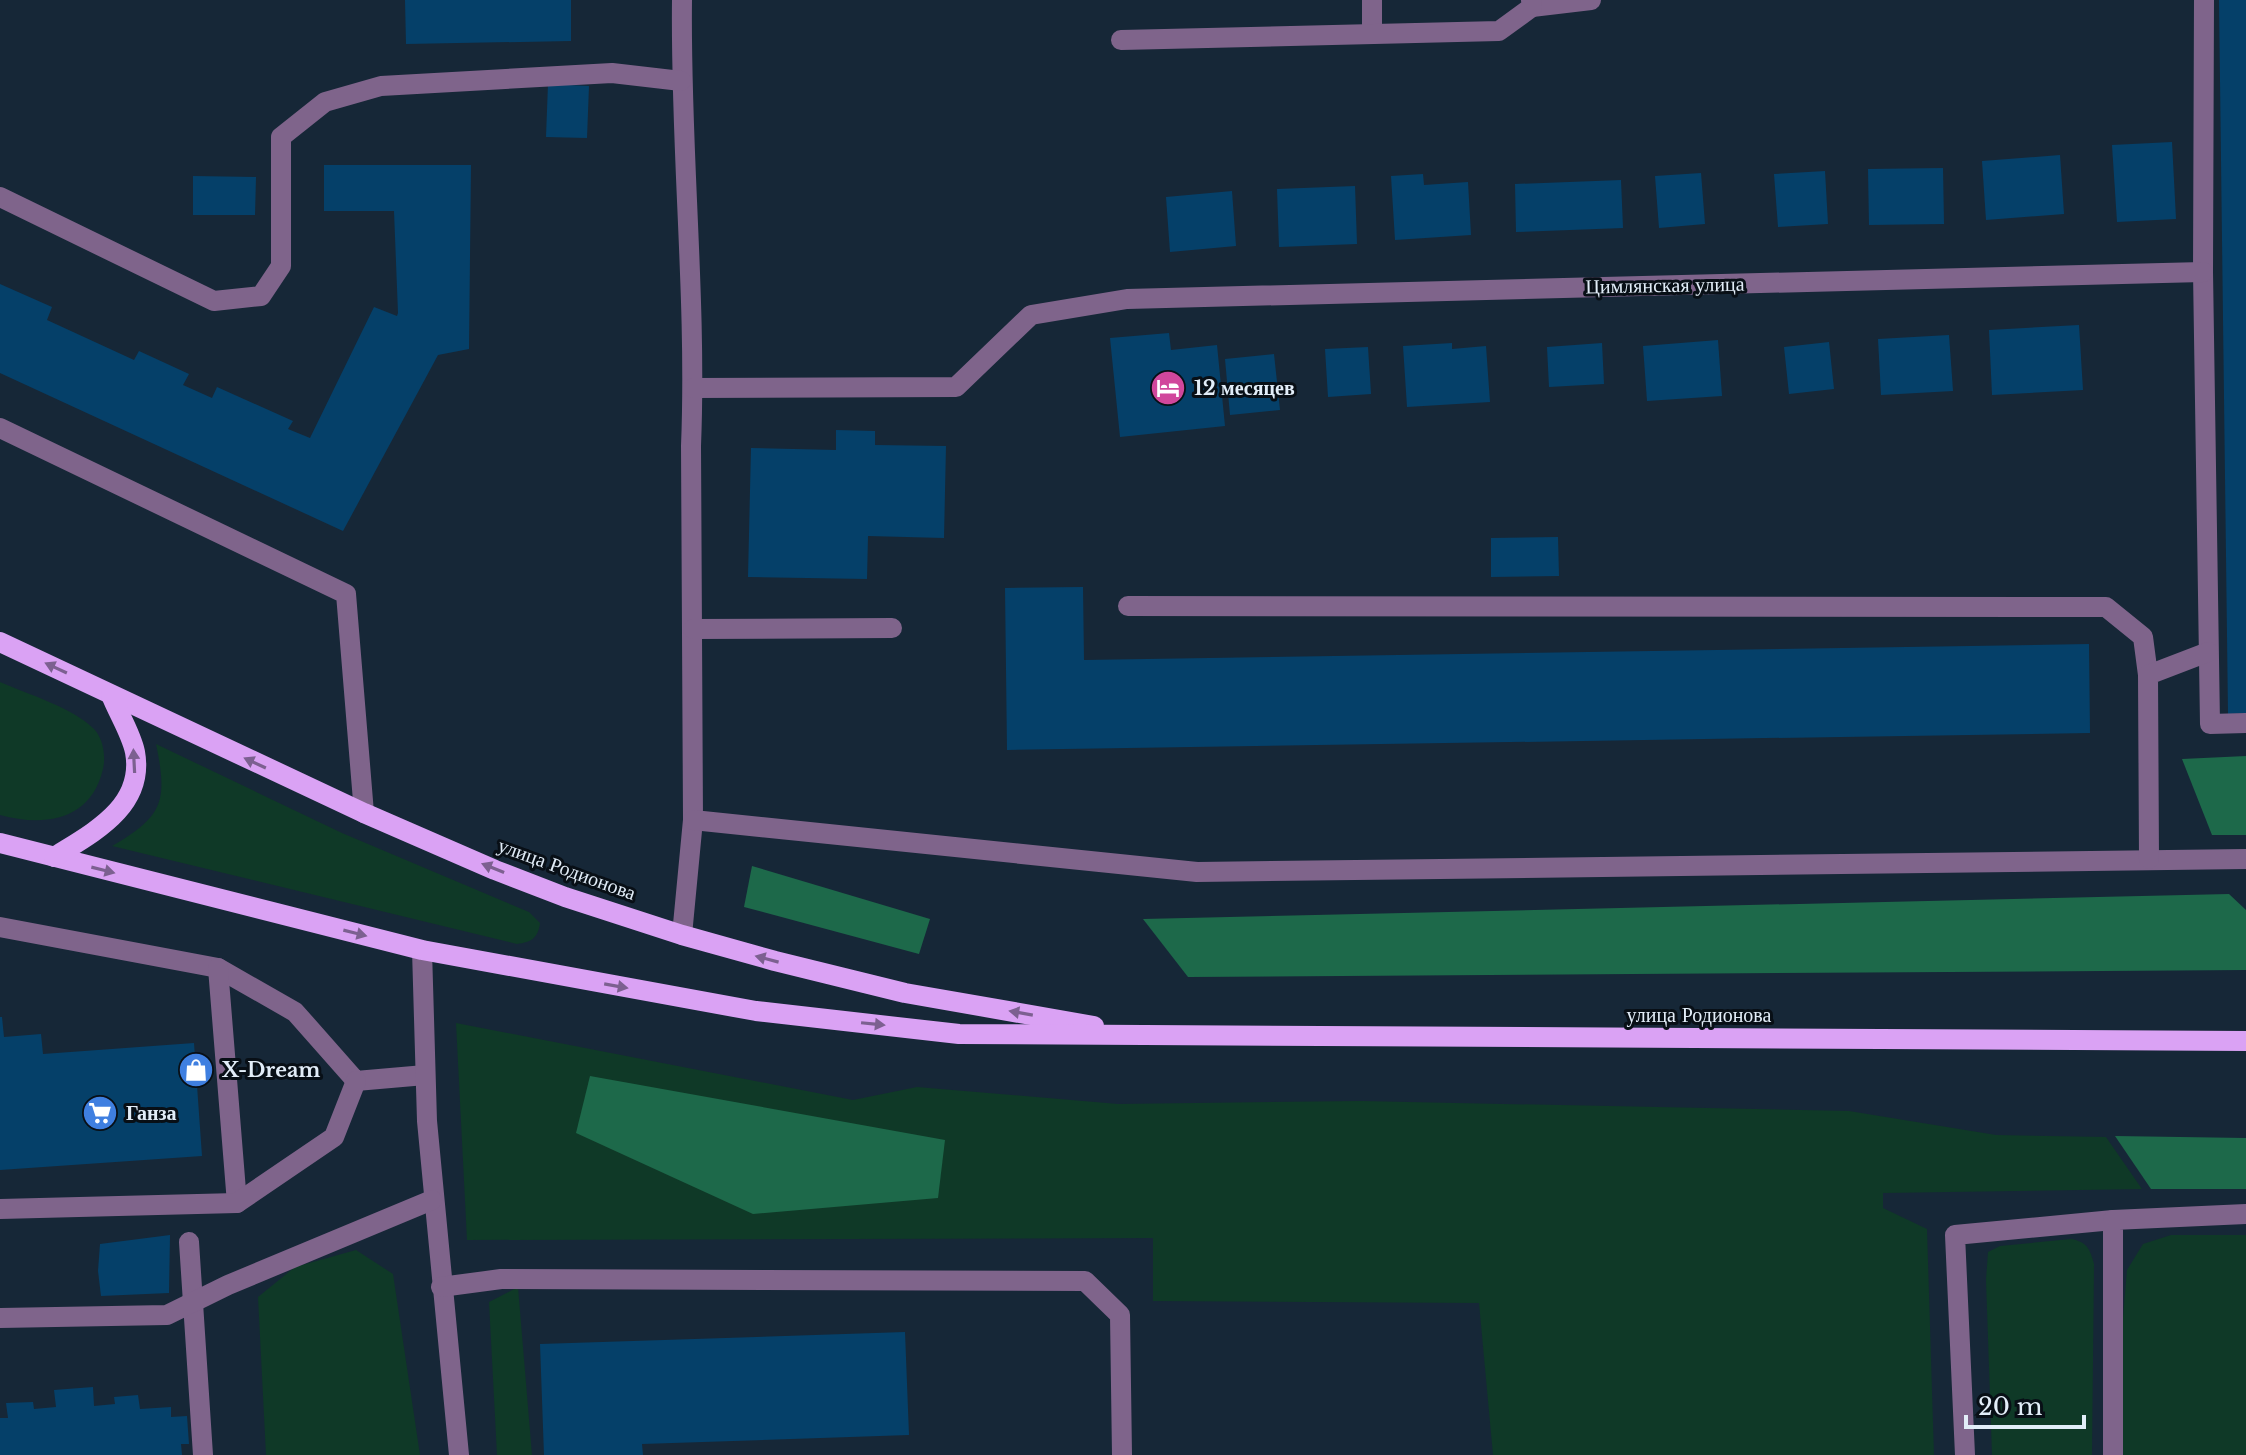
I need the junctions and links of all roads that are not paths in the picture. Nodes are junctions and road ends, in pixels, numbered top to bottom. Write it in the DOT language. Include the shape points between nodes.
graph roads {
  1 [pos="682,0"];
  2 [pos="1372,0"];
  3 [pos="1591,0"];
  4 [pos="2204,0"];
  5 [pos="1532,4"];
  6 [pos="1372,34"];
  7 [pos="1121,40"];
  8 [pos="681,81"];
  9 [pos="0,197"];
  10 [pos="2203,272"];
  11 [pos="693,388"];
  12 [pos="0,428"];
  13 [pos="1128,606"];
  14 [pos="892,628"];
  15 [pos="693,629"];
  16 [pos="0,642"];
  17 [pos="2208,652"];
  18 [pos="2148,675"];
  19 [pos="111,695"];
  20 [pos="2246,723"];
  21 [pos="364,813"];
  22 [pos="693,820"];
  23 [pos="0,843"];
  24 [pos="54,857"];
  25 [pos="2149,859"];
  26 [pos="2246,859"];
  27 [pos="0,927"];
  28 [pos="682,935"];
  29 [pos="422,950"];
  30 [pos="218,968"];
  31 [pos="1153,1036"];
  32 [pos="2246,1041"];
  33 [pos="425,1075"];
  34 [pos="356,1081"];
  35 [pos="432,1200"];
  36 [pos="237,1203"];
  37 [pos="0,1209"];
  38 [pos="2246,1214"];
  39 [pos="2113,1220"];
  40 [pos="189,1242"];
  41 [pos="441,1287"];
  42 [pos="195,1303"];
  43 [pos="0,1318"];
  44 [pos="203,1455"];
  45 [pos="459,1455"];
  46 [pos="1122,1455"];
  47 [pos="1965,1455"];
  48 [pos="2113,1455"];
  1 -- 8 [label="street"];
  2 -- 6 [label="street"];
  3 -- 5 [label="street"];
  4 -- 10 [label="street"];
  5 -- 6 [label="street" via="1499,31"];
  6 -- 7 [label="street"];
  8 -- 9 [label="street" via="597,73 381,86 325,102 281,137 281,266 261,296 214,301"];
  8 -- 11 [label="street"];
  10 -- 11 [label="street, Цимлянская улица" via="1127,299 1031,315 956,387"];
  10 -- 17 [label="street"];
  11 -- 15 [label="street"];
  12 -- 21 [label="street" via="346,594"];
  13 -- 18 [label="street" via="2106,607 2143,637"];
  14 -- 15 [label="street"];
  15 -- 22 [label="street"];
  19 -- 16 [label="main road, улица Родионова, one-way"];
  17 -- 18 [label="street"];
  17 -- 20 [label="street" via="2210,724"];
  18 -- 25 [label="street"];
  21 -- 19 [label="main road, улица Родионова, one-way"];
  24 -- 19 [label="main road, one-way" via="124,807 134,778 135,752"];
  28 -- 21 [label="main road, улица Родионова, one-way" via="523,881"];
  22 -- 25 [label="street" via="1197,872"];
  22 -- 28 [label="street"];
  23 -- 24 [label="main road, улица Родионова"];
  24 -- 29 [label="main road, улица Родионова, one-way"];
  25 -- 26 [label="street"];
  27 -- 30 [label="street"];
  31 -- 28 [label="main road, улица Родионова, one-way" via="905,993"];
  29 -- 31 [label="main road, улица Родионова, one-way" via="756,1011 959,1034"];
  29 -- 33 [label="street"];
  30 -- 34 [label="street" via="295,1012"];
  30 -- 36 [label="street"];
  31 -- 32 [label="main road, улица Родионова"];
  33 -- 34 [label="street"];
  33 -- 35 [label="street"];
  34 -- 36 [label="street" via="334,1137"];
  35 -- 41 [label="street"];
  35 -- 42 [label="street"];
  36 -- 37 [label="street"];
  38 -- 39 [label="street"];
  39 -- 47 [label="street" via="1955,1235"];
  39 -- 48 [label="street"];
  40 -- 42 [label="street"];
  41 -- 45 [label="street"];
  41 -- 46 [label="street" via="501,1279 1085,1281 1120,1315"];
  42 -- 43 [label="street" via="167,1315"];
  42 -- 44 [label="street"];
}
